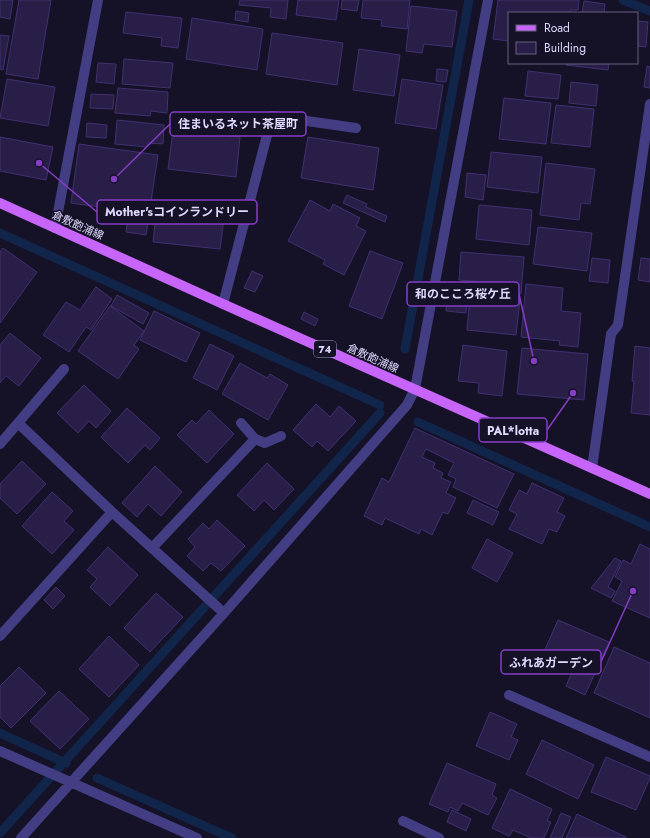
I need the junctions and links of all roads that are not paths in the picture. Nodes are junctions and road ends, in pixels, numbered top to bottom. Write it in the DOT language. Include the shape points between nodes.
graph roads {
  1 [pos="98,0"];
  2 [pos="488,0"];
  3 [pos="650,104"];
  4 [pos="356,128"];
  5 [pos="0,203"];
  6 [pos="55,228"];
  7 [pos="223,304"];
  8 [pos="64,369"];
  9 [pos="415,389"];
  10 [pos="18,423"];
  11 [pos="241,423"];
  12 [pos="281,436"];
  13 [pos="255,439"];
  14 [pos="0,444"];
  15 [pos="592,468"];
  16 [pos="650,494"];
  17 [pos="112,512"];
  18 [pos="152,548"];
  19 [pos="222,611"];
  20 [pos="0,636"];
  21 [pos="509,694"];
  22 [pos="0,751"];
  23 [pos="650,757"];
  24 [pos="67,781"];
  25 [pos="403,821"];
  26 [pos="21,838"];
  27 [pos="197,838"];
  28 [pos="439,838"];
  1 -- 6 [label="street"];
  2 -- 9 [label="street"];
  3 -- 15 [label="street" via="618,325 611,334"];
  4 -- 7 [label="street" via="272,116"];
  5 -- 6 [label="main road, 倉敷飽浦線 / 74"];
  6 -- 7 [label="main road, 倉敷飽浦線 / 74"];
  7 -- 9 [label="main road, 倉敷飽浦線 / 74"];
  8 -- 10 [label="street"];
  9 -- 15 [label="main road, 倉敷飽浦線 / 74"];
  9 -- 19 [label="street" via="404,409"];
  10 -- 14 [label="street"];
  10 -- 17 [label="street"];
  11 -- 13 [label="street"];
  12 -- 13 [label="street" via="265,443"];
  13 -- 18 [label="street"];
  15 -- 16 [label="main road, 倉敷飽浦線 / 74"];
  17 -- 18 [label="street"];
  17 -- 20 [label="street"];
  18 -- 19 [label="street"];
  19 -- 24 [label="street"];
  21 -- 23 [label="street"];
  22 -- 24 [label="street"];
  24 -- 26 [label="street"];
  24 -- 27 [label="street"];
  25 -- 28 [label="street"];
}
